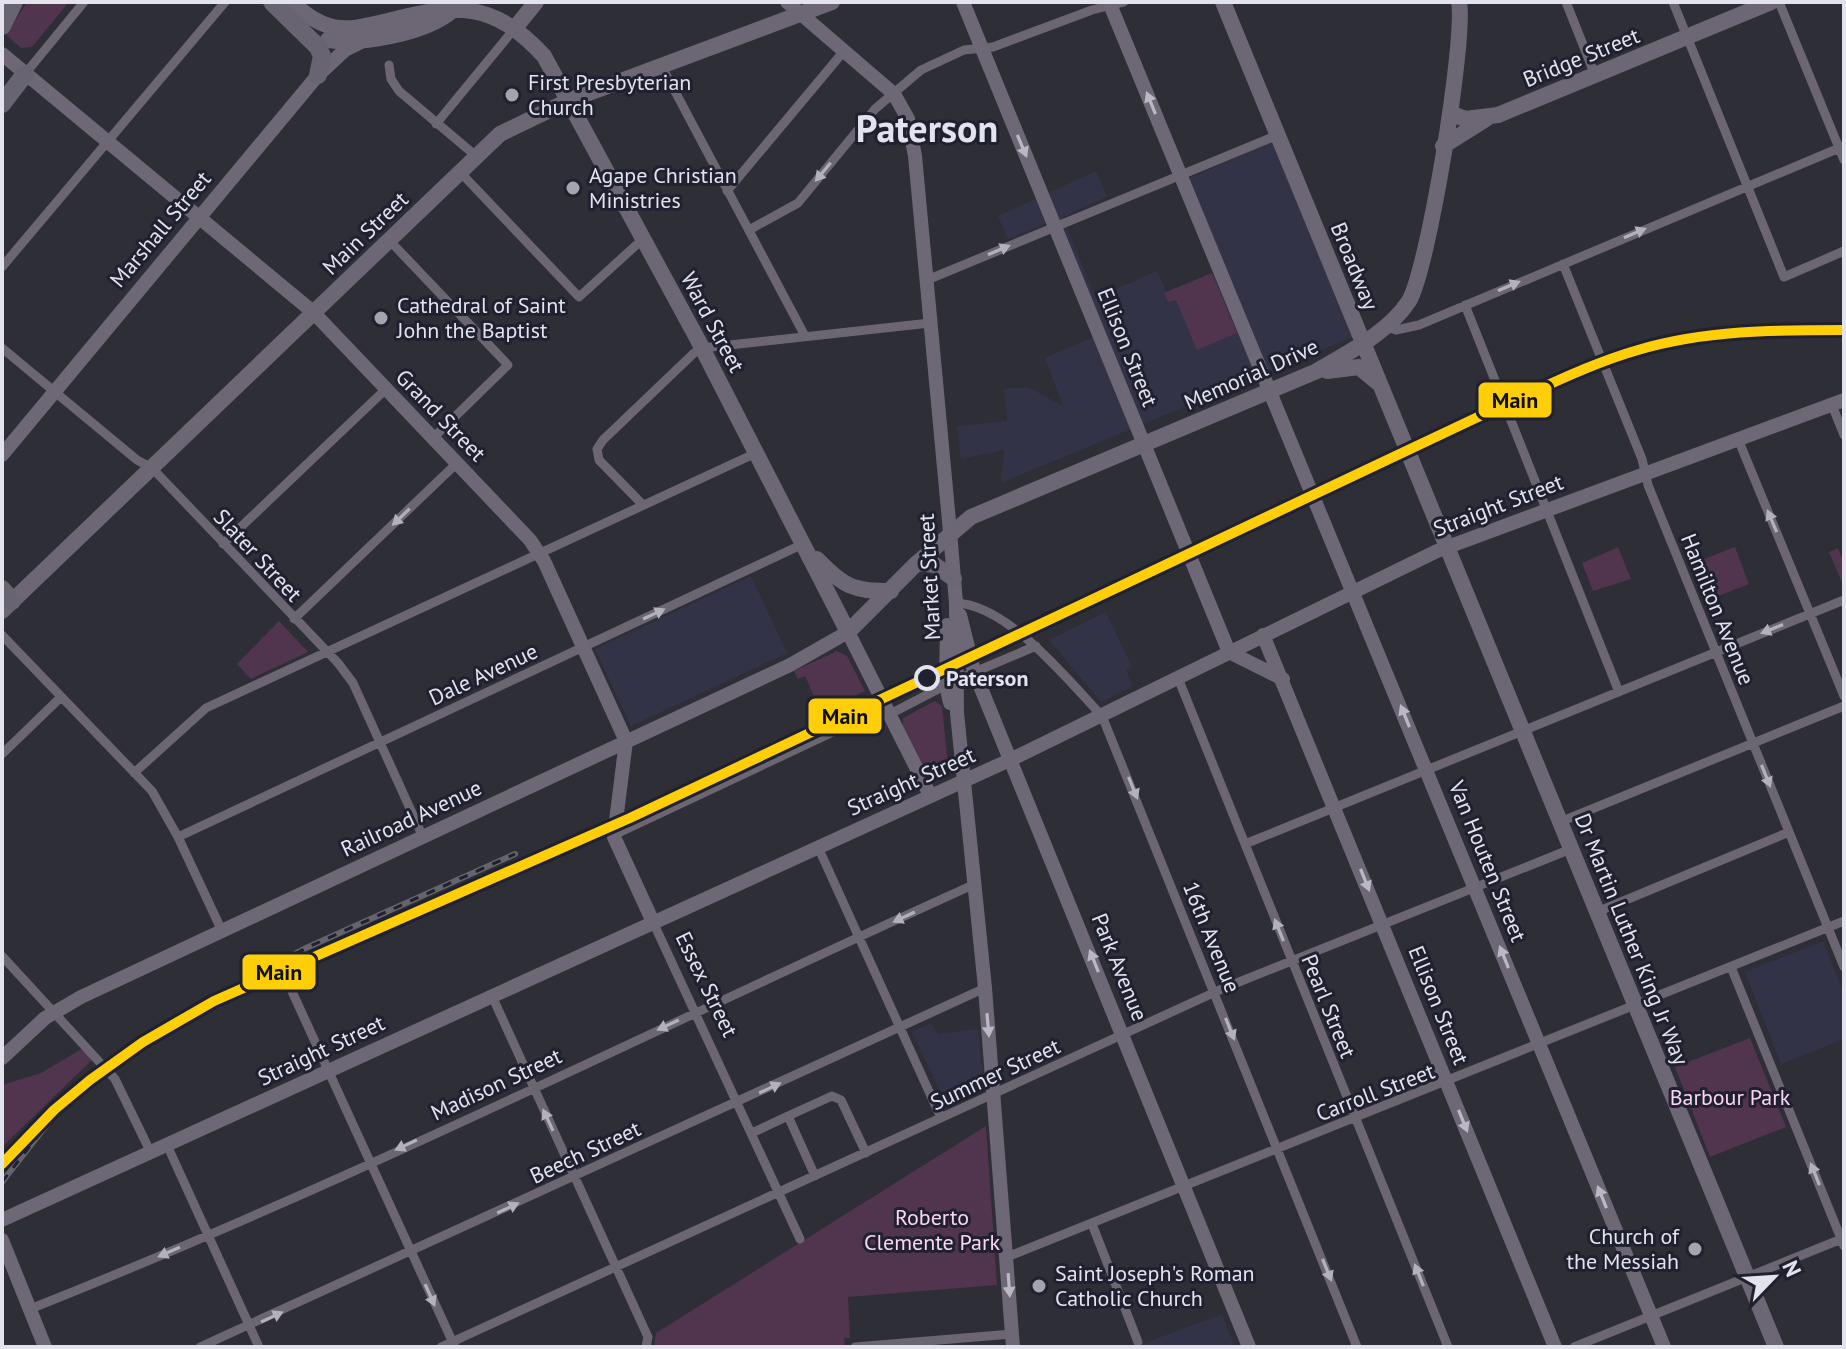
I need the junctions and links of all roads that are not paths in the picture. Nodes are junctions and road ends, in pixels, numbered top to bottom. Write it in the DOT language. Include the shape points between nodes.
graph roads {
  1 [pos="84,2"];
  2 [pos="225,2"];
  3 [pos="272,2"];
  4 [pos="291,2"];
  5 [pos="536,2"];
  6 [pos="832,2"];
  7 [pos="963,2"];
  8 [pos="1223,2"];
  9 [pos="1459,2"];
  10 [pos="1566,2"];
  11 [pos="1673,2"];
  12 [pos="1771,2"];
  13 [pos="1779,2"];
  14 [pos="1114,3"];
  15 [pos="793,8"];
  16 [pos="453,10"];
  17 [pos="297,25"];
  18 [pos="515,28"];
  19 [pos="1687,37"];
  20 [pos="328,40"];
  21 [pos="361,42"];
  22 [pos="981,49"];
  23 [pos="844,51"];
  24 [pos="2,54"];
  25 [pos="389,65"];
  26 [pos="661,65"];
  27 [pos="25,74"];
  28 [pos="318,75"];
  29 [pos="1595,75"];
  30 [pos="894,94"];
  31 [pos="570,100"];
  32 [pos="2,104"];
  33 [pos="1450,113"];
  34 [pos="1490,117"];
  35 [pos="436,124"];
  36 [pos="1278,135"];
  37 [pos="107,141"];
  38 [pos="1443,146"];
  39 [pos="1842,147"];
  40 [pos="476,156"];
  41 [pos="1844,160"];
  42 [pos="460,172"];
  43 [pos="1180,175"];
  44 [pos="1748,186"];
  45 [pos="727,191"];
  46 [pos="198,217"];
  47 [pos="1056,227"];
  48 [pos="749,230"];
  49 [pos="644,238"];
  50 [pos="389,240"];
  51 [pos="1844,251"];
  52 [pos="1563,264"];
  53 [pos="2,267"];
  54 [pos="927,280"];
  55 [pos="1465,305"];
  56 [pos="313,312"];
  57 [pos="930,323"];
  58 [pos="1384,326"];
  59 [pos="805,336"];
  60 [pos="1363,343"];
  61 [pos="2,348"];
  62 [pos="702,348"];
  63 [pos="1309,374"];
  64 [pos="1381,387"];
  65 [pos="386,389"];
  66 [pos="1271,391"];
  67 [pos="55,392"];
  68 [pos="1838,403"];
  69 [pos="1844,435"];
  70 [pos="433,438"];
  71 [pos="1738,439"];
  72 [pos="1143,444"];
  73 [pos="756,453"];
  74 [pos="2,455"];
  75 [pos="457,463"];
  76 [pos="152,468"];
  77 [pos="1645,473"];
  78 [pos="643,505"];
  79 [pos="1549,509"];
  80 [pos="950,532"];
  81 [pos="223,544"];
  82 [pos="803,544"];
  83 [pos="1447,547"];
  84 [pos="540,554"];
  85 [pos="917,563"];
  86 [pos="954,579"];
  87 [pos="891,591"];
  88 [pos="1354,591"];
  89 [pos="5,600"];
  90 [pos="1844,600"];
  91 [pos="955,609"];
  92 [pos="1810,614"];
  93 [pos="294,619"];
  94 [pos="848,632"];
  95 [pos="2,635"];
  96 [pos="1263,635"];
  97 [pos="1036,646"];
  98 [pos="584,647"];
  99 [pos="327,652"];
  100 [pos="1229,652"];
  101 [pos="1716,652"];
  102 [pos="974,671"];
  103 [pos="1178,678"];
  104 [pos="1283,679"];
  105 [pos="951,682"];
  106 [pos="1619,692"];
  107 [pos="1844,696"];
  108 [pos="61,697"];
  109 [pos="1844,706"];
  110 [pos="888,710"];
  111 [pos="1102,716"];
  112 [pos="1523,731"];
  113 [pos="626,741"];
  114 [pos="380,742"];
  115 [pos="1753,743"];
  116 [pos="2,754"];
  117 [pos="1012,759"];
  118 [pos="1428,771"];
  119 [pos="134,773"];
  120 [pos="965,780"];
  121 [pos="930,795"];
  122 [pos="1335,808"];
  123 [pos="1560,822"];
  124 [pos="1789,832"];
  125 [pos="614,835"];
  126 [pos="178,837"];
  127 [pos="423,837"];
  128 [pos="1245,844"];
  129 [pos="818,847"];
  130 [pos="1571,849"];
  131 [pos="975,884"];
  132 [pos="1476,887"];
  133 [pos="1597,912"];
  134 [pos="1844,921"];
  135 [pos="653,922"];
  136 [pos="1383,925"];
  137 [pos="1828,928"];
  138 [pos="222,931"];
  139 [pos="859,937"];
  140 [pos="2,956"];
  141 [pos="1292,961"];
  142 [pos="1731,967"];
  143 [pos="1844,967"];
  144 [pos="284,974"];
  145 [pos="985,988"];
  146 [pos="1215,993"];
  147 [pos="492,996"];
  148 [pos="1635,1006"];
  149 [pos="54,1010"];
  150 [pos="697,1012"];
  151 [pos="900,1028"];
  152 [pos="1124,1034"];
  153 [pos="1540,1045"];
  154 [pos="2,1058"];
  155 [pos="329,1070"];
  156 [pos="1447,1083"];
  157 [pos="533,1087"];
  158 [pos="994,1094"];
  159 [pos="738,1102"];
  160 [pos="788,1116"];
  161 [pos="941,1118"];
  162 [pos="1355,1119"];
  163 [pos="752,1133"];
  164 [pos="167,1145"];
  165 [pos="1279,1149"];
  166 [pos="151,1153"];
  167 [pos="866,1153"];
  168 [pos="371,1162"];
  169 [pos="815,1176"];
  170 [pos="574,1177"];
  171 [pos="1186,1188"];
  172 [pos="779,1193"];
  173 [pos="2,1220"];
  174 [pos="1092,1224"];
  175 [pos="208,1235"];
  176 [pos="800,1239"];
  177 [pos="2,1240"];
  178 [pos="1843,1241"];
  179 [pos="411,1252"];
  180 [pos="1007,1257"];
  181 [pos="616,1267"];
  182 [pos="1747,1277"];
  183 [pos="30,1309"];
  184 [pos="1651,1316"];
  185 [pos="249,1327"];
  186 [pos="1013,1340"];
  187 [pos="1138,1342"];
  188 [pos="453,1344"];
  189 [pos="647,1346"];
  190 [pos="45,1347"];
  191 [pos="200,1347"];
  192 [pos="259,1347"];
  193 [pos="441,1347"];
  194 [pos="855,1347"];
  195 [pos="1249,1347"];
  196 [pos="1357,1347"];
  197 [pos="1448,1347"];
  198 [pos="1555,1347"];
  199 [pos="1574,1347"];
  200 [pos="1664,1347"];
  201 [pos="1776,1347"];
  1 -- 27 [label="street"];
  2 -- 37 [label="street"];
  3 -- 17 [label="highway"];
  4 -- 16 [label="main road, Ward Street" via="316,21 344,29 435,8"];
  5 -- 18 [label="main road"];
  6 -- 15 [label="main road, Main Street"];
  7 -- 22 [label="street, Ellison Street"];
  8 -- 36 [label="main road, Broadway"];
  9 -- 33 [label="main road, Memorial Drive" via="1461,38"];
  10 -- 29 [label="street"];
  11 -- 19 [label="street"];
  12 -- 19 [label="main road, Bridge Street"];
  13 -- 39 [label="street"];
  14 -- 22 [label="street"];
  43 -- 14 [label="street, one-way"];
  15 -- 23 [label="street, Market Street"];
  15 -- 26 [label="main road, Main Street"];
  16 -- 18 [label="main road, Ward Street" via="485,13"];
  16 -- 21 [label="main road" via="438,23"];
  17 -- 20 [label="highway"];
  17 -- 28 [label="highway" via="322,56"];
  18 -- 31 [label="main road, Ward Street" via="544,56"];
  18 -- 35 [label="street"];
  19 -- 29 [label="main road, Bridge Street"];
  19 -- 44 [label="street"];
  20 -- 21 [label="main road"];
  21 -- 28 [label="street, Marshall Street"];
  22 -- 30 [label="street" via="964,50 921,70"];
  22 -- 47 [label="street, Ellison Street, one-way"];
  23 -- 30 [label="street, Market Street"];
  23 -- 45 [label="street"];
  24 -- 27 [label="street, Grand Street"];
  25 -- 35 [label="street" via="394,85"];
  26 -- 31 [label="main road, Main Street"];
  26 -- 45 [label="street"];
  27 -- 32 [label="highway"];
  27 -- 37 [label="street, Grand Street"];
  28 -- 46 [label="street, Marshall Street"];
  29 -- 34 [label="main road, Bridge Street"];
  30 -- 48 [label="street, one-way" via="875,109 798,203"];
  30 -- 54 [label="street, Market Street" via="908,119 915,156"];
  31 -- 40 [label="main road, Main Street" via="508,130"];
  31 -- 49 [label="main road, Ward Street"];
  33 -- 34 [label="main road, Bridge Street" via="1465,119"];
  33 -- 38 [label="main road, Memorial Drive"];
  34 -- 38 [label="main road"];
  35 -- 40 [label="street"];
  36 -- 43 [label="street"];
  36 -- 60 [label="main road, Broadway"];
  37 -- 46 [label="street, Grand Street"];
  37 -- 53 [label="street"];
  38 -- 58 [label="main road, Memorial Drive" via="1417,283 1409,301"];
  39 -- 41 [label="street"];
  39 -- 44 [label="street"];
  40 -- 42 [label="main road, Main Street"];
  42 -- 49 [label="street" via="579,297"];
  42 -- 50 [label="main road, Main Street"];
  43 -- 47 [label="street"];
  43 -- 66 [label="street, Van Houten Street"];
  44 -- 51 [label="street" via="1784,277"];
  52 -- 44 [label="street, one-way"];
  45 -- 48 [label="street"];
  46 -- 56 [label="street, Grand Street"];
  46 -- 67 [label="street, Marshall Street"];
  54 -- 47 [label="street, one-way"];
  47 -- 72 [label="street, Ellison Street"];
  48 -- 59 [label="street"];
  49 -- 62 [label="main road, Ward Street"];
  50 -- 56 [label="main road, Main Street"];
  50 -- 70 [label="street" via="508,365"];
  55 -- 52 [label="street, one-way"];
  52 -- 77 [label="street, Hamilton Avenue"];
  54 -- 57 [label="street, Market Street"];
  55 -- 58 [label="street" via="1406,330"];
  55 -- 79 [label="street"];
  56 -- 65 [label="street, Grand Street"];
  56 -- 76 [label="main road, Main Street"];
  57 -- 59 [label="street"];
  57 -- 80 [label="street, Market Street"];
  58 -- 60 [label="main road, Memorial Drive"];
  59 -- 62 [label="street"];
  60 -- 63 [label="main road, Memorial Drive"];
  60 -- 64 [label="main road, Broadway"];
  61 -- 67 [label="street, Slater Street"];
  62 -- 73 [label="main road, Ward Street"];
  62 -- 78 [label="street" via="597,449 599,460"];
  63 -- 64 [label="main road" via="1359,367"];
  63 -- 66 [label="main road, Memorial Drive"];
  64 -- 83 [label="main road, Broadway"];
  65 -- 70 [label="street, Grand Street"];
  65 -- 81 [label="street"];
  66 -- 72 [label="main road, Memorial Drive"];
  66 -- 88 [label="street, Van Houten Street"];
  67 -- 74 [label="street, Marshall Street"];
  67 -- 76 [label="street, Slater Street"];
  68 -- 69 [label="street"];
  68 -- 71 [label="street, Straight Street"];
  70 -- 75 [label="street, Grand Street"];
  71 -- 77 [label="street, Straight Street"];
  92 -- 71 [label="street, one-way"];
  72 -- 80 [label="main road, Memorial Drive" via="983,511"];
  72 -- 100 [label="street, Ellison Street"];
  73 -- 78 [label="street"];
  73 -- 82 [label="main road, Ward Street"];
  75 -- 84 [label="street, Grand Street"];
  75 -- 93 [label="street, one-way"];
  76 -- 81 [label="street, Slater Street"];
  76 -- 89 [label="main road, Main Street"];
  77 -- 79 [label="street, Straight Street"];
  77 -- 101 [label="street, Hamilton Avenue"];
  78 -- 84 [label="street"];
  79 -- 83 [label="street, Straight Street"];
  79 -- 106 [label="street"];
  80 -- 85 [label="main road, Memorial Drive"];
  80 -- 86 [label="street, Market Street"];
  81 -- 93 [label="street, Slater Street"];
  82 -- 87 [label="main road" via="842,583 857,591"];
  82 -- 94 [label="main road, Ward Street"];
  98 -- 82 [label="street, Dale Avenue, one-way"];
  83 -- 88 [label="street, Straight Street"];
  83 -- 112 [label="main road, Dr Martin Luther King Jr Way"];
  84 -- 98 [label="street, Grand Street"];
  84 -- 99 [label="street"];
  85 -- 86 [label="main road" via="935,565"];
  85 -- 87 [label="main road, Memorial Drive"];
  86 -- 91 [label="street, Market Street"];
  87 -- 94 [label="main road, Memorial Drive"];
  88 -- 96 [label="street, Straight Street"];
  118 -- 88 [label="street, Van Houten Street, one-way"];
  90 -- 92 [label="street"];
  91 -- 97 [label="street, 16th Avenue" via="975,605"];
  91 -- 102 [label="street, Park Avenue"];
  91 -- 105 [label="street, Market Street"];
  92 -- 101 [label="street, one-way"];
  92 -- 107 [label="street"];
  93 -- 99 [label="street, Slater Street"];
  94 -- 110 [label="street, Ward Street"];
  94 -- 113 [label="street, Railroad Avenue" via="797,662"];
  95 -- 108 [label="street"];
  96 -- 100 [label="street, Straight Street"];
  96 -- 104 [label="street, Ellison Street"];
  97 -- 102 [label="street"];
  97 -- 111 [label="street, 16th Avenue"];
  98 -- 113 [label="street, Grand Street"];
  98 -- 114 [label="street, Dale Avenue"];
  99 -- 114 [label="street, Slater Street" via="353,683"];
  99 -- 119 [label="street" via="206,708"];
  100 -- 103 [label="street, Straight Street"];
  100 -- 104 [label="street"];
  101 -- 106 [label="street"];
  101 -- 115 [label="street, Hamilton Avenue"];
  102 -- 105 [label="street"];
  102 -- 117 [label="street, Park Avenue"];
  103 -- 111 [label="street, Straight Street"];
  103 -- 128 [label="street, Pearl Street"];
  104 -- 122 [label="street, Ellison Street"];
  105 -- 110 [label="street"];
  105 -- 120 [label="street, Market Street"];
  106 -- 112 [label="street"];
  108 -- 116 [label="street"];
  108 -- 119 [label="street"];
  109 -- 115 [label="street"];
  110 -- 121 [label="street, Ward Street"];
  110 -- 125 [label="street"];
  111 -- 117 [label="street, Straight Street"];
  111 -- 146 [label="street, 16th Avenue, one-way"];
  112 -- 118 [label="street"];
  112 -- 123 [label="main road, Dr Martin Luther King Jr Way"];
  113 -- 125 [label="street"];
  113 -- 127 [label="street, Railroad Avenue"];
  114 -- 126 [label="street, Dale Avenue"];
  114 -- 127 [label="street, Slater Street"];
  115 -- 123 [label="street"];
  115 -- 124 [label="street, Hamilton Avenue, one-way"];
  117 -- 120 [label="street, Straight Street"];
  152 -- 117 [label="street, Park Avenue, one-way"];
  118 -- 122 [label="street"];
  118 -- 132 [label="street, Van Houten Street"];
  119 -- 126 [label="street" via="152,791"];
  120 -- 121 [label="street, Straight Street"];
  120 -- 131 [label="street, Market Street"];
  121 -- 129 [label="street, Straight Street"];
  122 -- 128 [label="street"];
  122 -- 136 [label="street, Ellison Street, one-way"];
  123 -- 130 [label="main road, Dr Martin Luther King Jr Way"];
  124 -- 133 [label="street"];
  124 -- 137 [label="street, Hamilton Avenue"];
  125 -- 135 [label="street, Essex Street"];
  126 -- 138 [label="street"];
  127 -- 138 [label="street, Railroad Avenue"];
  141 -- 128 [label="street, Pearl Street, one-way"];
  129 -- 135 [label="street, Straight Street"];
  129 -- 139 [label="street"];
  130 -- 132 [label="street, Summer Street"];
  130 -- 133 [label="main road, Dr Martin Luther King Jr Way"];
  131 -- 139 [label="street, Madison Street, one-way"];
  131 -- 145 [label="street, Market Street"];
  132 -- 136 [label="street, Summer Street"];
  153 -- 132 [label="street, Van Houten Street, one-way"];
  133 -- 148 [label="main road, Dr Martin Luther King Jr Way"];
  134 -- 137 [label="street, Carroll Street"];
  135 -- 147 [label="street, Straight Street"];
  135 -- 150 [label="street, Essex Street"];
  136 -- 141 [label="street, Summer Street"];
  136 -- 156 [label="street, Ellison Street"];
  137 -- 142 [label="street, Carroll Street"];
  137 -- 143 [label="street, Hamilton Avenue"];
  138 -- 149 [label="street, Railroad Avenue"];
  139 -- 150 [label="street, Madison Street"];
  139 -- 151 [label="street"];
  140 -- 149 [label="street"];
  141 -- 146 [label="street, Summer Street"];
  141 -- 162 [label="street, Pearl Street"];
  142 -- 148 [label="street, Carroll Street"];
  178 -- 142 [label="street, one-way"];
  144 -- 155 [label="street"];
  145 -- 151 [label="street, Beech Street"];
  145 -- 158 [label="street, Market Street, one-way"];
  146 -- 152 [label="street, Summer Street"];
  146 -- 165 [label="street, 16th Avenue, one-way"];
  147 -- 155 [label="street, Straight Street"];
  147 -- 157 [label="street"];
  148 -- 153 [label="street, Carroll Street"];
  148 -- 182 [label="main road, Dr Martin Luther King Jr Way"];
  149 -- 154 [label="street, Railroad Avenue"];
  149 -- 166 [label="street" via="115,1079"];
  150 -- 157 [label="street, Madison Street, one-way"];
  150 -- 159 [label="street, Essex Street"];
  159 -- 151 [label="street, Beech Street, one-way"];
  151 -- 161 [label="street"];
  152 -- 158 [label="street, Summer Street"];
  152 -- 171 [label="street, Park Avenue"];
  153 -- 156 [label="street, Carroll Street"];
  184 -- 153 [label="street, Van Houten Street, one-way"];
  155 -- 164 [label="street, Straight Street"];
  155 -- 168 [label="street"];
  156 -- 162 [label="street, Carroll Street"];
  156 -- 198 [label="street, Ellison Street, one-way"];
  157 -- 168 [label="street, Madison Street, one-way"];
  170 -- 157 [label="street, one-way"];
  158 -- 161 [label="street, Summer Street"];
  158 -- 180 [label="street, Market Street"];
  159 -- 163 [label="street, Essex Street"];
  159 -- 170 [label="street, Beech Street"];
  160 -- 163 [label="street"];
  160 -- 167 [label="street" via="836,1096"];
  160 -- 169 [label="street"];
  161 -- 167 [label="street, Summer Street"];
  162 -- 165 [label="street, Carroll Street"];
  197 -- 162 [label="street, Pearl Street, one-way"];
  163 -- 172 [label="street, Essex Street"];
  164 -- 166 [label="street, Straight Street"];
  164 -- 175 [label="street"];
  165 -- 171 [label="street, Carroll Street"];
  165 -- 196 [label="street, 16th Avenue, one-way"];
  166 -- 173 [label="street, Straight Street"];
  167 -- 169 [label="street, Summer Street"];
  168 -- 175 [label="street, Madison Street"];
  168 -- 179 [label="street"];
  169 -- 172 [label="street, Summer Street"];
  179 -- 170 [label="street, Beech Street, one-way"];
  170 -- 181 [label="street"];
  171 -- 174 [label="street, Carroll Street"];
  171 -- 195 [label="street, Park Avenue"];
  172 -- 176 [label="street, Essex Street"];
  172 -- 181 [label="street, Summer Street"];
  174 -- 180 [label="street, Carroll Street"];
  174 -- 187 [label="street"];
  175 -- 183 [label="street, Madison Street, one-way"];
  175 -- 185 [label="street"];
  177 -- 183 [label="street"];
  178 -- 182 [label="street"];
  185 -- 179 [label="street, Beech Street, one-way"];
  179 -- 188 [label="street, one-way"];
  180 -- 186 [label="street, Market Street, one-way"];
  181 -- 188 [label="street, Summer Street"];
  181 -- 189 [label="street"];
  182 -- 184 [label="street"];
  182 -- 201 [label="main road, Dr Martin Luther King Jr Way"];
  183 -- 190 [label="street"];
  184 -- 199 [label="street"];
  184 -- 200 [label="street, Van Houten Street"];
  185 -- 191 [label="street, Beech Street"];
  185 -- 192 [label="street"];
  186 -- 194 [label="street"];
  188 -- 193 [label="street, Summer Street"];
}
